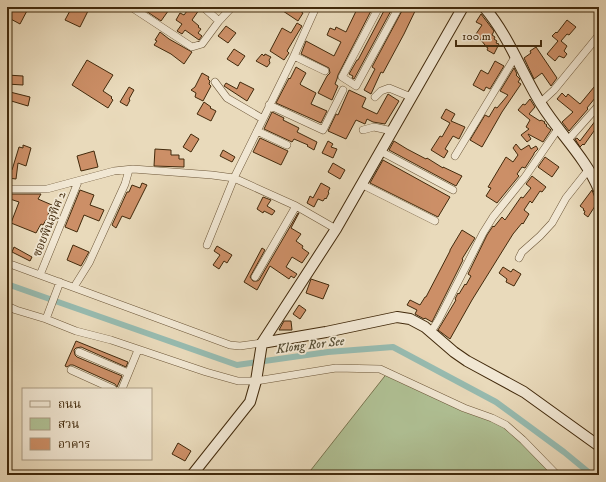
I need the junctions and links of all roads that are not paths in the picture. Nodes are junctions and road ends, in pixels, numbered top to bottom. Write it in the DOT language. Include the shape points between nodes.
graph roads {
  1 [pos="131,7"];
  2 [pos="203,7"];
  3 [pos="232,7"];
  4 [pos="316,7"];
  5 [pos="379,7"];
  6 [pos="399,7"];
  7 [pos="463,7"];
  8 [pos="484,7"];
  9 [pos="219,21"];
  10 [pos="599,35"];
  11 [pos="294,56"];
  12 [pos="515,57"];
  13 [pos="325,71"];
  14 [pos="215,82"];
  15 [pos="343,90"];
  16 [pos="412,96"];
  17 [pos="375,97"];
  18 [pos="540,102"];
  19 [pos="269,105"];
  20 [pos="599,105"];
  21 [pos="263,119"];
  22 [pos="558,129"];
  23 [pos="363,130"];
  24 [pos="257,131"];
  25 [pos="392,131"];
  26 [pos="567,141"];
  27 [pos="287,145"];
  28 [pos="380,151"];
  29 [pos="455,156"];
  30 [pos="589,169"];
  31 [pos="129,170"];
  32 [pos="234,178"];
  33 [pos="78,182"];
  34 [pos="361,184"];
  35 [pos="7,189"];
  36 [pos="453,190"];
  37 [pos="599,190"];
  38 [pos="296,206"];
  39 [pos="435,221"];
  40 [pos="336,229"];
  41 [pos="207,244"];
  42 [pos="519,258"];
  43 [pos="7,261"];
  44 [pos="40,275"];
  45 [pos="255,277"];
  46 [pos="60,282"];
  47 [pos="74,287"];
  48 [pos="7,306"];
  49 [pos="46,319"];
  50 [pos="431,332"];
  51 [pos="262,345"];
  52 [pos="138,350"];
  53 [pos="79,352"];
  54 [pos="70,370"];
  55 [pos="128,373"];
  56 [pos="256,379"];
  57 [pos="111,388"];
  58 [pos="122,388"];
  59 [pos="599,446"];
  60 [pos="192,475"];
  61 [pos="557,475"];
  1 -- 9 [label="street" via="192,47 202,44"];
  2 -- 9 [label="street"];
  3 -- 9 [label="street"];
  4 -- 11 [label="street"];
  5 -- 6 [label="street" via="342,77 356,86"];
  7 -- 16 [label="street"];
  8 -- 12 [label="street" via="502,31"];
  10 -- 18 [label="street" via="554,90"];
  11 -- 13 [label="street"];
  11 -- 19 [label="street"];
  12 -- 18 [label="street"];
  12 -- 29 [label="street"];
  14 -- 21 [label="street" via="227,98"];
  15 -- 19 [label="street" via="323,130"];
  16 -- 17 [label="street" via="389,88"];
  16 -- 25 [label="street"];
  18 -- 22 [label="street"];
  19 -- 21 [label="street"];
  20 -- 26 [label="street"];
  21 -- 24 [label="street"];
  22 -- 26 [label="street"];
  22 -- 50 [label="street" via="493,217"];
  23 -- 25 [label="street" via="374,127"];
  24 -- 27 [label="street"];
  24 -- 32 [label="street"];
  25 -- 28 [label="street"];
  26 -- 30 [label="street"];
  28 -- 34 [label="street"];
  28 -- 36 [label="street"];
  30 -- 37 [label="street"];
  30 -- 42 [label="street" via="566,198 552,223"];
  31 -- 32 [label="street" via="191,172"];
  31 -- 33 [label="street"];
  31 -- 47 [label="street" via="89,263"];
  32 -- 38 [label="street"];
  32 -- 41 [label="street"];
  33 -- 35 [label="street" via="46,189"];
  33 -- 44 [label="street, ซอยพินอุทิศ 2"];
  34 -- 39 [label="street"];
  34 -- 40 [label="street"];
  38 -- 40 [label="street"];
  38 -- 45 [label="street"];
  40 -- 51 [label="street"];
  43 -- 44 [label="street"];
  44 -- 46 [label="street"];
  46 -- 47 [label="street"];
  46 -- 49 [label="street"];
  47 -- 51 [label="street" via="230,344"];
  48 -- 49 [label="street"];
  49 -- 52 [label="street"];
  50 -- 51 [label="street" via="414,320 397,317"];
  50 -- 59 [label="street" via="454,352 524,392"];
  51 -- 56 [label="street"];
  52 -- 55 [label="street"];
  52 -- 56 [label="street" via="238,381"];
  53 -- 55 [label="street"];
  54 -- 57 [label="street"];
  55 -- 58 [label="street"];
  56 -- 60 [label="street" via="250,402"];
  56 -- 61 [label="street" via="336,368 380,369 506,425"];
}
